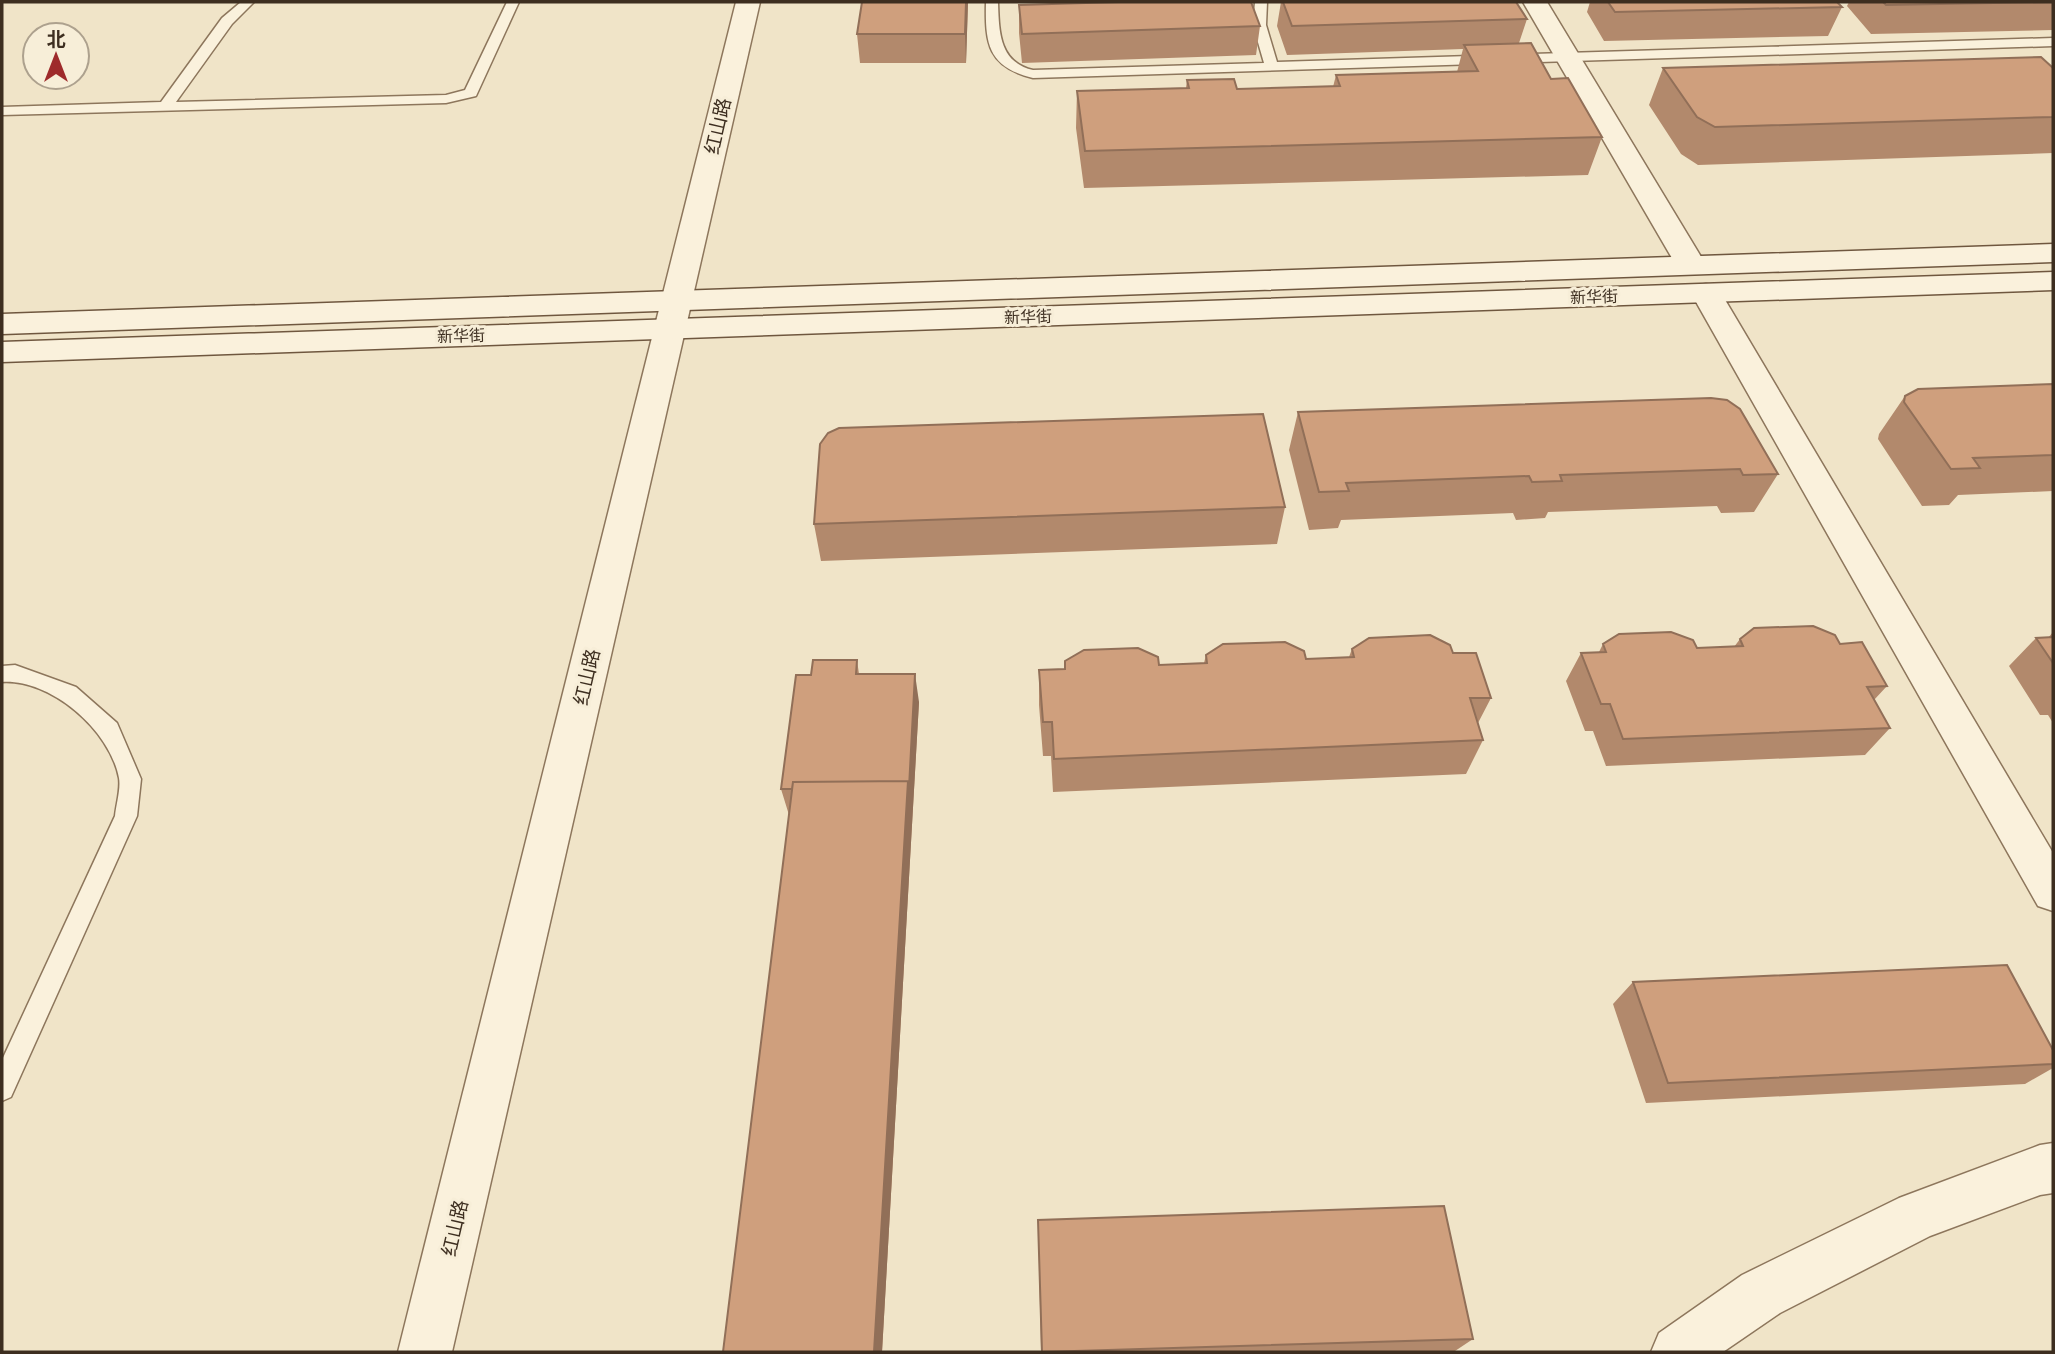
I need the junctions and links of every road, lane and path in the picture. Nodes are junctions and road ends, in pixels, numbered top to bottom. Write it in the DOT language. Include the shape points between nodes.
graph roads {
  1 [pos="248,2"];
  2 [pos="513,2"];
  3 [pos="748,2"];
  4 [pos="992,2"];
  5 [pos="1261,2"];
  6 [pos="1535,2"];
  7 [pos="2053,42"];
  8 [pos="1566,57"];
  9 [pos="1272,67"];
  10 [pos="166,106"];
  11 [pos="2,111"];
  12 [pos="2053,253"];
  13 [pos="1699,279"];
  14 [pos="2053,281"];
  15 [pos="673,315"];
  16 [pos="2,324"];
  17 [pos="2,352"];
  18 [pos="2,674"];
  19 [pos="2053,892"];
  20 [pos="2,1088"];
  21 [pos="2053,1168"];
  22 [pos="425,1352"];
  23 [pos="1678,1352"];
  1 -- 10 [label="lane" via="227,21"];
  2 -- 10 [label="lane" via="471,93 446,99"];
  3 -- 15 [label="main road, 红山路"];
  4 -- 9 [label="lane" via="996,50 1018,71"];
  5 -- 9 [label="lane" via="1259,21"];
  6 -- 8 [label="main road"];
  7 -- 8 [label="lane"];
  8 -- 9 [label="lane"];
  8 -- 13 [label="main road"];
  10 -- 11 [label="lane"];
  12 -- 13 [label="main road, 新华街"];
  13 -- 14 [label="main road, 新华街"];
  13 -- 15 [label="main road, 新华街"];
  13 -- 19 [label="main road"];
  15 -- 16 [label="main road, 新华街"];
  15 -- 17 [label="main road, 新华街"];
  15 -- 22 [label="main road, 红山路"];
  18 -- 20 [label="lane" via="15,673 69,693 109,729 130,779 126,816"];
  21 -- 23 [label="main road" via="1917,1216 1761,1294"];
}
